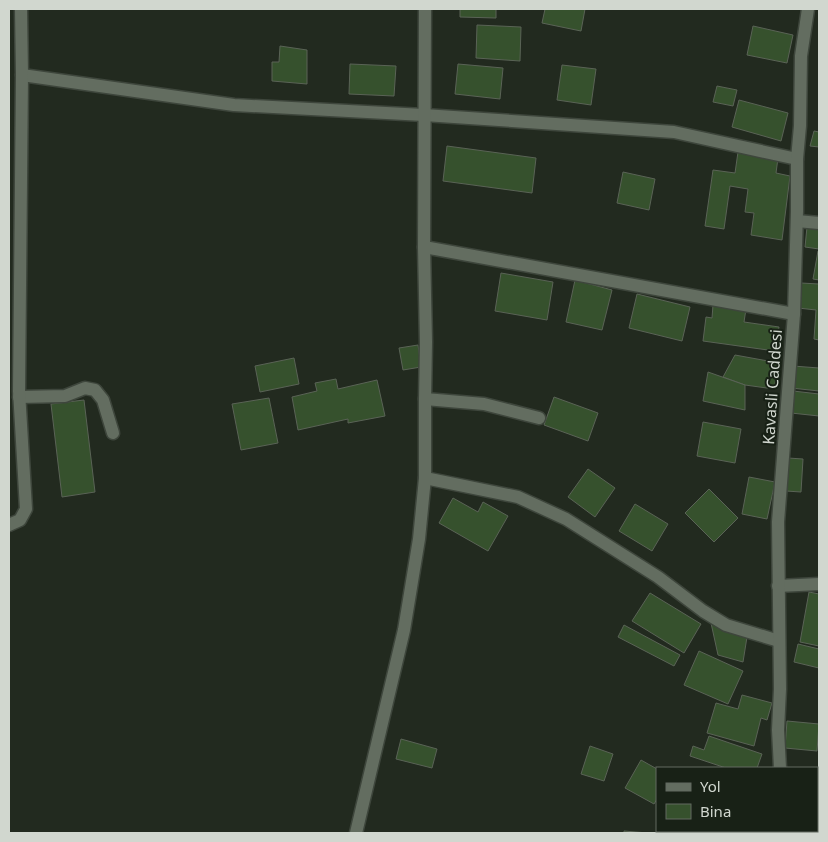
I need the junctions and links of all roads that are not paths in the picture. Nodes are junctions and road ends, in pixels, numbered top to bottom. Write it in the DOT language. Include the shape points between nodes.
graph roads {
  1 [pos="21,9"];
  2 [pos="425,9"];
  3 [pos="808,9"];
  4 [pos="22,75"];
  5 [pos="424,115"];
  6 [pos="797,159"];
  7 [pos="797,221"];
  8 [pos="819,223"];
  9 [pos="424,247"];
  10 [pos="794,314"];
  11 [pos="14,365"];
  12 [pos="19,397"];
  13 [pos="424,399"];
  14 [pos="539,418"];
  15 [pos="113,432"];
  16 [pos="425,478"];
  17 [pos="9,525"];
  18 [pos="819,584"];
  19 [pos="778,586"];
  20 [pos="779,641"];
  21 [pos="780,767"];
  22 [pos="356,833"];
  1 -- 4 [label="street"];
  2 -- 5 [label="street"];
  3 -- 6 [label="street, Kavasli Caddesi" via="802,56"];
  4 -- 5 [label="street" via="234,106"];
  4 -- 11 [label="street"];
  5 -- 6 [label="street" via="674,132"];
  5 -- 9 [label="street"];
  6 -- 7 [label="street, Kavasli Caddesi"];
  7 -- 8 [label="street"];
  7 -- 10 [label="street, Kavasli Caddesi"];
  9 -- 10 [label="street"];
  9 -- 13 [label="street"];
  10 -- 19 [label="street, Kavasli Caddesi" via="778,522"];
  11 -- 12 [label="street"];
  12 -- 15 [label="street" via="65,396 85,388 95,390 103,400"];
  12 -- 17 [label="street" via="26,509 20,520"];
  13 -- 14 [label="street" via="484,404"];
  13 -- 16 [label="street"];
  16 -- 20 [label="street" via="518,498 566,519 726,625"];
  16 -- 22 [label="street" via="404,630"];
  18 -- 19 [label="street"];
  19 -- 20 [label="street, Kavasli Caddesi"];
  20 -- 21 [label="street, Kavasli Caddesi"];
}
